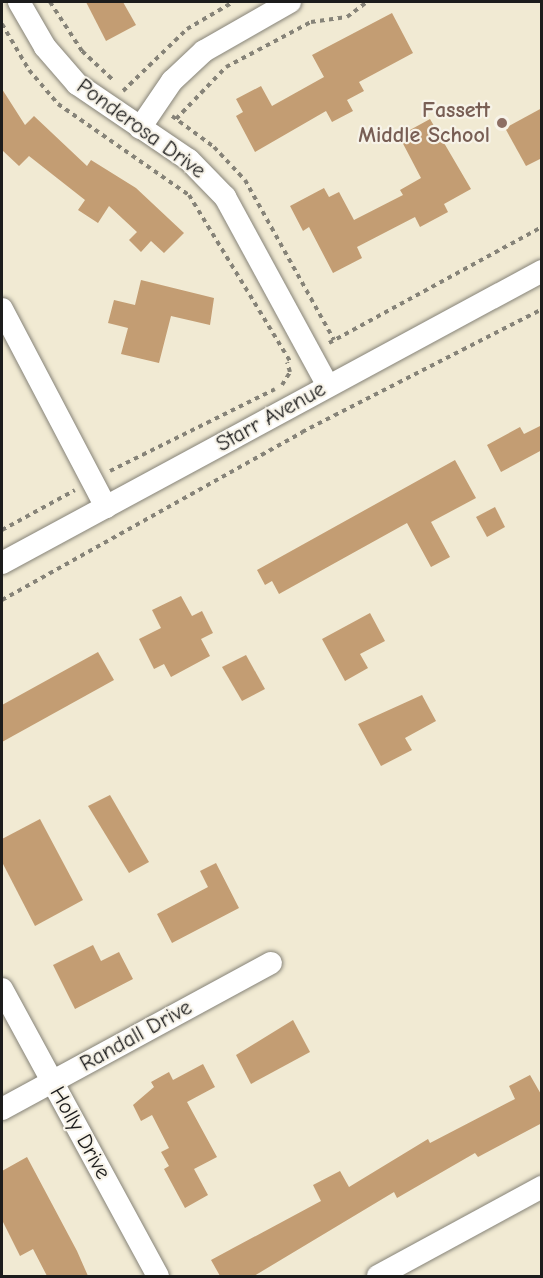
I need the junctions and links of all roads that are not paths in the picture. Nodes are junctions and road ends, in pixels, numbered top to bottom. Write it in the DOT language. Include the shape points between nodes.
graph roads {
  1 [pos="19,2"];
  2 [pos="290,2"];
  3 [pos="140,129"];
  4 [pos="541,272"];
  5 [pos="2,309"];
  6 [pos="328,386"];
  7 [pos="106,507"];
  8 [pos="2,563"];
  9 [pos="271,963"];
  10 [pos="2,989"];
  11 [pos="52,1082"];
  12 [pos="2,1109"];
  13 [pos="542,1187"];
  14 [pos="391,1274"];
  15 [pos="158,1276"];
  1 -- 3 [label="street, Ponderosa Drive" via="56,62 108,109"];
  2 -- 3 [label="street" via="204,51 172,81"];
  3 -- 6 [label="street, Ponderosa Drive" via="189,160 225,197"];
  4 -- 6 [label="street, Starr Avenue"];
  5 -- 7 [label="street"];
  6 -- 7 [label="street, Starr Avenue"];
  7 -- 8 [label="street, Starr Avenue"];
  9 -- 11 [label="street, Randall Drive"];
  10 -- 11 [label="street, Holly Drive"];
  11 -- 12 [label="street, Randall Drive"];
  11 -- 15 [label="street, Holly Drive"];
  13 -- 14 [label="street"];
}
